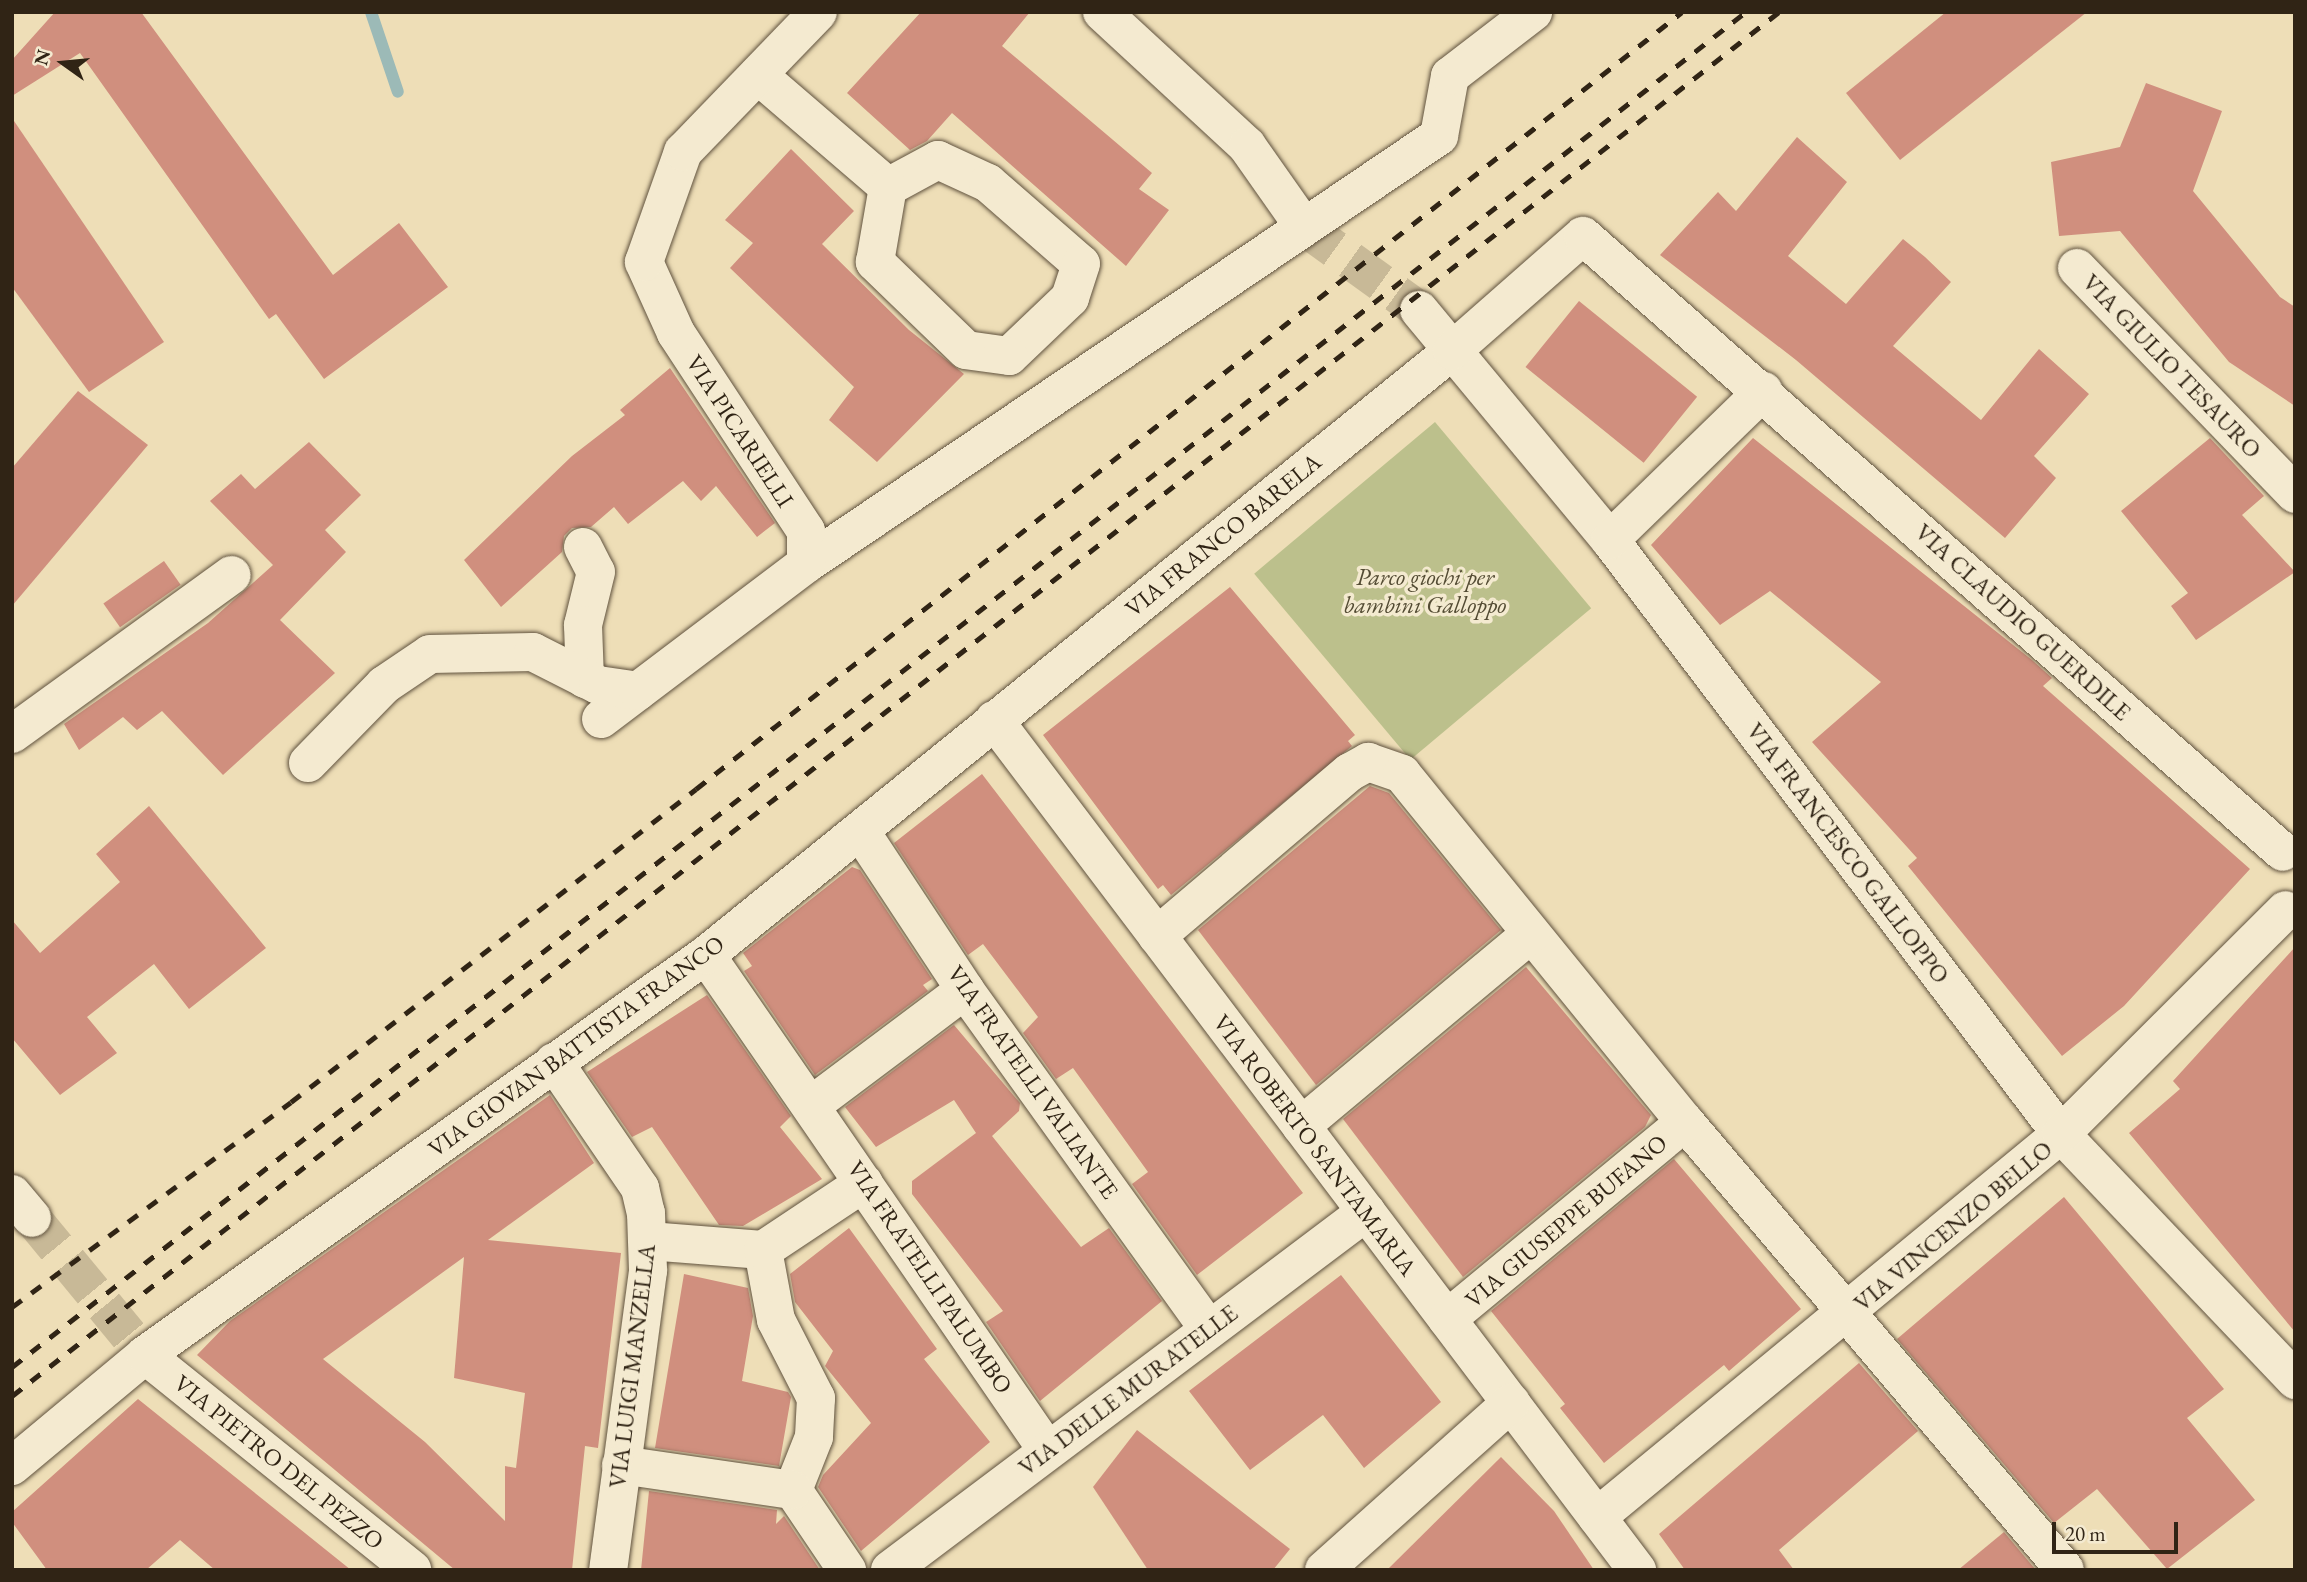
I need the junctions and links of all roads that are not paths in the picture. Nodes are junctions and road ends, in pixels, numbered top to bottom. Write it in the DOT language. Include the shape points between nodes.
graph roads {
  1 [pos="818,12"];
  2 [pos="1102,12"];
  3 [pos="1533,12"];
  4 [pos="758,75"];
  5 [pos="888,187"];
  6 [pos="1304,227"];
  7 [pos="2077,268"];
  8 [pos="1419,310"];
  9 [pos="1452,351"];
  10 [pos="1763,391"];
  11 [pos="2295,494"];
  12 [pos="1610,540"];
  13 [pos="583,547"];
  14 [pos="806,564"];
  15 [pos="232,576"];
  16 [pos="585,679"];
  17 [pos="638,691"];
  18 [pos="601,719"];
  19 [pos="993,720"];
  20 [pos="12,734"];
  21 [pos="308,763"];
  22 [pos="861,832"];
  23 [pos="2289,848"];
  24 [pos="2290,912"];
  25 [pos="1531,934"];
  26 [pos="1157,936"];
  27 [pos="706,955"];
  28 [pos="965,990"];
  29 [pos="554,1062"];
  30 [pos="813,1104"];
  31 [pos="1685,1122"];
  32 [pos="1301,1126"];
  33 [pos="2061,1134"];
  34 [pos="864,1183"];
  35 [pos="1366,1212"];
  36 [pos="649,1241"];
  37 [pos="763,1250"];
  38 [pos="1848,1315"];
  39 [pos="1447,1319"];
  40 [pos="1209,1329"];
  41 [pos="145,1355"];
  42 [pos="2295,1380"];
  43 [pos="1511,1403"];
  44 [pos="1047,1450"];
  45 [pos="621,1465"];
  46 [pos="12,1466"];
  47 [pos="793,1490"];
  48 [pos="1597,1517"];
  49 [pos="412,1570"];
  50 [pos="608,1570"];
  51 [pos="847,1570"];
  52 [pos="890,1570"];
  53 [pos="1324,1570"];
  54 [pos="1637,1570"];
  55 [pos="2066,1570"];
  1 -- 4 [label="street, VIA PICARIELLI"];
  2 -- 6 [label="street" via="1247,146"];
  3 -- 6 [label="street" via="1450,76 1439,136"];
  4 -- 5 [label="street"];
  4 -- 14 [label="street, VIA PICARIELLI" via="683,152 644,262 676,333 806,531"];
  5 -- 5 [label="street" via="939,160 988,183 1081,264 1070,298 1009,356 966,350 875,262"];
  6 -- 14 [label="street"];
  7 -- 11 [label="street, VIA GIULIO TESAURO"];
  8 -- 9 [label="street, VIA FRANCESCO GALLOPPO"];
  9 -- 10 [label="street, VIA CLAUDIO GUERDILE" via="1583,236"];
  9 -- 12 [label="street, VIA FRANCESCO GALLOPPO"];
  9 -- 19 [label="street, VIA FRANCO BARELA"];
  10 -- 12 [label="street"];
  10 -- 23 [label="street, VIA CLAUDIO GUERDILE"];
  12 -- 33 [label="street, VIA FRANCESCO GALLOPPO"];
  13 -- 16 [label="street" via="596,572 583,625"];
  14 -- 17 [label="street"];
  15 -- 20 [label="street"];
  16 -- 17 [label="street"];
  16 -- 21 [label="street" via="533,652 430,654 384,685"];
  17 -- 18 [label="street"];
  19 -- 22 [label="street, VIA GIOVAN BATTISTA FRANCO"];
  19 -- 26 [label="street, VIA ROBERTO SANTAMARIA"];
  22 -- 27 [label="street, VIA GIOVAN BATTISTA FRANCO"];
  22 -- 28 [label="street, VIA FRATELLI VALIANTE"];
  23 -- 24 [label="street" via="2273,878"];
  24 -- 33 [label="street, VIA VINCENZO BELLO"];
  25 -- 26 [label="street, VIA GIUSEPPE BUFANO" via="1402,774 1368,762"];
  25 -- 31 [label="street, VIA GIUSEPPE BUFANO"];
  25 -- 32 [label="street"];
  26 -- 32 [label="street, VIA ROBERTO SANTAMARIA"];
  27 -- 29 [label="street, VIA GIOVAN BATTISTA FRANCO"];
  27 -- 30 [label="street, VIA FRATELLI PALUMBO"];
  28 -- 30 [label="street"];
  28 -- 40 [label="street, VIA FRATELLI VALIANTE"];
  29 -- 36 [label="street, VIA LUIGI MANZELLA" via="640,1188"];
  29 -- 41 [label="street, VIA GIOVAN BATTISTA FRANCO"];
  30 -- 34 [label="street, VIA FRATELLI PALUMBO"];
  31 -- 38 [label="street, VIA GIUSEPPE BUFANO"];
  31 -- 39 [label="street, VIA GIUSEPPE BUFANO"];
  32 -- 35 [label="street, VIA ROBERTO SANTAMARIA"];
  33 -- 38 [label="street, VIA VINCENZO BELLO"];
  33 -- 42 [label="street, VIA FRANCESCO GALLOPPO"];
  34 -- 37 [label="street"];
  34 -- 44 [label="street, VIA FRATELLI PALUMBO"];
  35 -- 39 [label="street, VIA ROBERTO SANTAMARIA"];
  35 -- 40 [label="street, VIA DELLE MURATELLE"];
  36 -- 37 [label="street"];
  36 -- 45 [label="street, VIA LUIGI MANZELLA"];
  37 -- 47 [label="street" via="776,1320 816,1398 814,1437"];
  38 -- 48 [label="street, VIA VINCENZO BELLO"];
  38 -- 55 [label="street, VIA GIUSEPPE BUFANO"];
  39 -- 43 [label="street, VIA ROBERTO SANTAMARIA"];
  40 -- 44 [label="street, VIA DELLE MURATELLE"];
  41 -- 46 [label="street, VIA GIOVAN BATTISTA FRANCO"];
  41 -- 49 [label="street, VIA PIETRO DEL PEZZO"];
  43 -- 48 [label="street, VIA ROBERTO SANTAMARIA"];
  43 -- 53 [label="street"];
  44 -- 52 [label="street, VIA DELLE MURATELLE"];
  45 -- 47 [label="street"];
  45 -- 50 [label="street, VIA LUIGI MANZELLA"];
  47 -- 51 [label="street"];
  48 -- 54 [label="street, VIA ROBERTO SANTAMARIA"];
}
